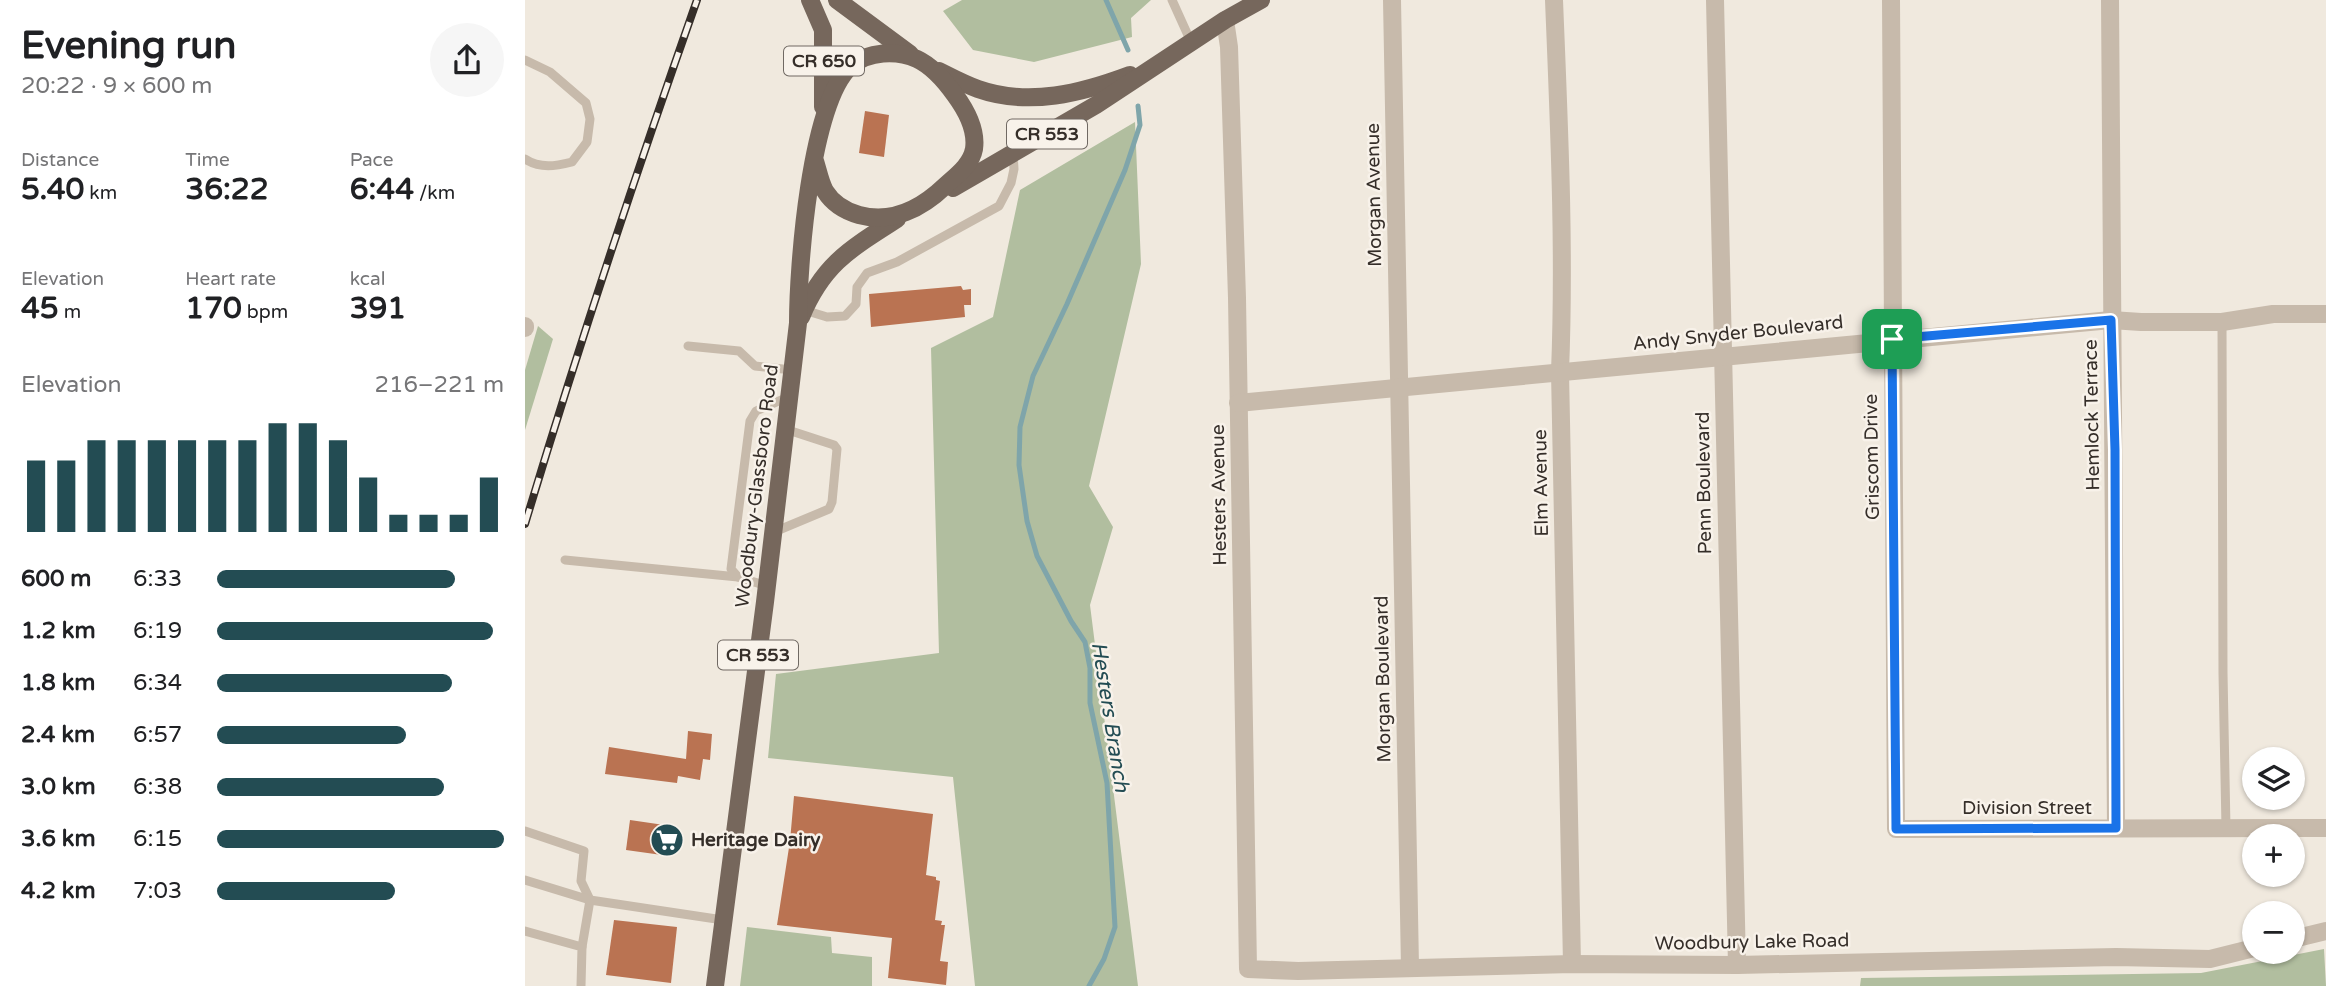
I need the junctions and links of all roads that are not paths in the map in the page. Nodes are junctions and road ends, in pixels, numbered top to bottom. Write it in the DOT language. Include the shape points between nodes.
graph roads {
  1 [pos="810,0"];
  2 [pos="838,0"];
  3 [pos="1173,0"];
  4 [pos="1261,0"];
  5 [pos="1392,0"];
  6 [pos="1554,0"];
  7 [pos="1715,0"];
  8 [pos="1891,0"];
  9 [pos="2110,0"];
  10 [pos="1225,20"];
  11 [pos="1191,42"];
  12 [pos="525,60"];
  13 [pos="923,62"];
  14 [pos="1157,64"];
  15 [pos="823,125"];
  16 [pos="1013,153"];
  17 [pos="525,159"];
  18 [pos="815,161"];
  19 [pos="933,197"];
  20 [pos="912,210"];
  21 [pos="2326,314"];
  22 [pos="801,316"];
  23 [pos="2111,320"];
  24 [pos="2222,322"];
  25 [pos="1892,339"];
  26 [pos="688,346"];
  27 [pos="1722,355"];
  28 [pos="792,370"];
  29 [pos="1560,372"];
  30 [pos="1398,389"];
  31 [pos="789,397"];
  32 [pos="1238,403"];
  33 [pos="785,429"];
  34 [pos="773,532"];
  35 [pos="565,560"];
  36 [pos="738,577"];
  37 [pos="767,586"];
  38 [pos="2116,828"];
  39 [pos="2225,828"];
  40 [pos="2326,828"];
  41 [pos="1896,829"];
  42 [pos="525,831"];
  43 [pos="525,880"];
  44 [pos="590,900"];
  45 [pos="723,920"];
  46 [pos="525,930"];
  47 [pos="2326,931"];
  48 [pos="2305,936"];
  49 [pos="582,947"];
  50 [pos="2242,951"];
  51 [pos="1572,964"];
  52 [pos="1737,965"];
  53 [pos="1410,967"];
  54 [pos="1248,969"];
  55 [pos="1299,978"];
  56 [pos="581,986"];
  57 [pos="715,986"];
  1 -- 15 [label="main road, CR 650" via="823,30"];
  2 -- 13 [label="main road, CR 650"];
  3 -- 11 [label="lane"];
  4 -- 10 [label="main road, CR 553"];
  5 -- 30 [label="street, Morgan Avenue"];
  6 -- 29 [label="street, Elm Avenue" via="1563,302"];
  7 -- 27 [label="street, Penn Boulevard"];
  8 -- 25 [label="street, Griscom Drive"];
  9 -- 23 [label="street, Hemlock Terrace"];
  10 -- 11 [label="main road, CR 553"];
  10 -- 32 [label="street, Hesters Avenue"];
  11 -- 14 [label="main road, CR 553"];
  12 -- 17 [label="lane" via="550,72 586,103 590,119 587,142 572,162 550,167"];
  13 -- 14 [label="main road, CR 553" via="978,89 1045,97 1097,87"];
  13 -- 15 [label="main road" via="893,52 862,59 837,86"];
  13 -- 19 [label="main road" via="958,99 974,137 972,157"];
  14 -- 16 [label="main road, CR 553"];
  15 -- 18 [label="main road"];
  16 -- 19 [label="main road, CR 553"];
  16 -- 22 [label="lane" via="1011,183 999,206 897,262 867,273 857,287 856,304 845,316"];
  18 -- 20 [label="main road" via="824,190 849,212 883,219"];
  18 -- 22 [label="main road, Woodbury-Glassboro Road / CR 553" via="798,284"];
  19 -- 20 [label="main road"];
  20 -- 22 [label="main road, Woodbury-Glassboro Road / CR 553" via="845,252 822,277"];
  21 -- 24 [label="street, Andy Snyder Boulevard" via="2273,314"];
  22 -- 28 [label="main road, Woodbury-Glassboro Road / CR 553"];
  23 -- 24 [label="street, Andy Snyder Boulevard"];
  23 -- 25 [label="street, Andy Snyder Boulevard"];
  23 -- 38 [label="street, Hemlock Terrace"];
  24 -- 39 [label="lane"];
  25 -- 27 [label="street, Andy Snyder Boulevard"];
  25 -- 41 [label="street, Griscom Drive"];
  26 -- 28 [label="lane" via="739,351 755,366"];
  27 -- 29 [label="street, Andy Snyder Boulevard"];
  27 -- 52 [label="street, Penn Boulevard"];
  28 -- 31 [label="main road, Woodbury-Glassboro Road / CR 553"];
  29 -- 30 [label="street, Andy Snyder Boulevard"];
  29 -- 51 [label="street, Elm Avenue"];
  30 -- 32 [label="street, Andy Snyder Boulevard"];
  30 -- 53 [label="street, Morgan Boulevard"];
  31 -- 33 [label="main road, Woodbury-Glassboro Road / CR 553"];
  31 -- 36 [label="lane" via="756,411 750,421 730,569"];
  32 -- 54 [label="street, Hesters Avenue"];
  33 -- 34 [label="main road, Woodbury-Glassboro Road / CR 553"];
  33 -- 34 [label="lane" via="837,449 832,502 829,509"];
  34 -- 37 [label="main road, Woodbury-Glassboro Road / CR 553"];
  35 -- 36 [label="lane"];
  36 -- 37 [label="lane"];
  37 -- 45 [label="main road, Woodbury-Glassboro Road / CR 553"];
  38 -- 39 [label="street, Division Street"];
  38 -- 41 [label="street, Division Street"];
  39 -- 40 [label="street, Division Street"];
  42 -- 44 [label="lane" via="584,851 581,881"];
  43 -- 44 [label="lane"];
  44 -- 45 [label="lane"];
  44 -- 49 [label="lane"];
  45 -- 57 [label="main road, Woodbury-Glassboro Road / CR 553"];
  46 -- 49 [label="lane"];
  47 -- 48 [label="street"];
  49 -- 56 [label="lane"];
  50 -- 52 [label="street, Woodbury Lake Road" via="2210,959"];
  51 -- 52 [label="street, Woodbury Lake Road"];
  51 -- 53 [label="street, Woodbury Lake Road"];
  53 -- 55 [label="street, Woodbury Lake Road"];
  54 -- 55 [label="street, Woodbury Lake Road"];
}
